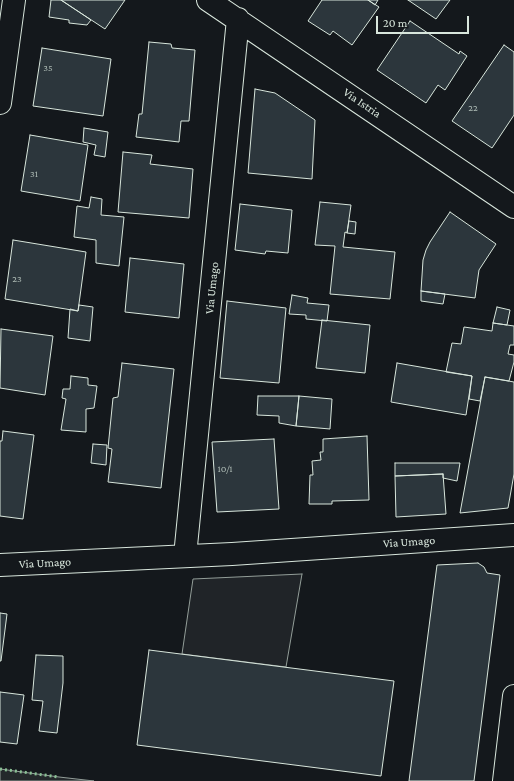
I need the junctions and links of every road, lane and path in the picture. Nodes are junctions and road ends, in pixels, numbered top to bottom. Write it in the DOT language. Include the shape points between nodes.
graph roads {
  1 [pos="14,0"];
  2 [pos="208,0"];
  3 [pos="238,19"];
  4 [pos="0,103"];
  5 [pos="514,207"];
  6 [pos="514,535"];
  7 [pos="185,556"];
  8 [pos="0,565"];
  9 [pos="514,696"];
  10 [pos="504,781"];
  1 -- 4 [label="street"];
  2 -- 3 [label="street, Via Istria"];
  3 -- 5 [label="street, Via Istria"];
  3 -- 7 [label="street, Via Umago"];
  6 -- 7 [label="street, Via Umago"];
  7 -- 8 [label="street, Via Umago"];
  9 -- 10 [label="street"];
}
